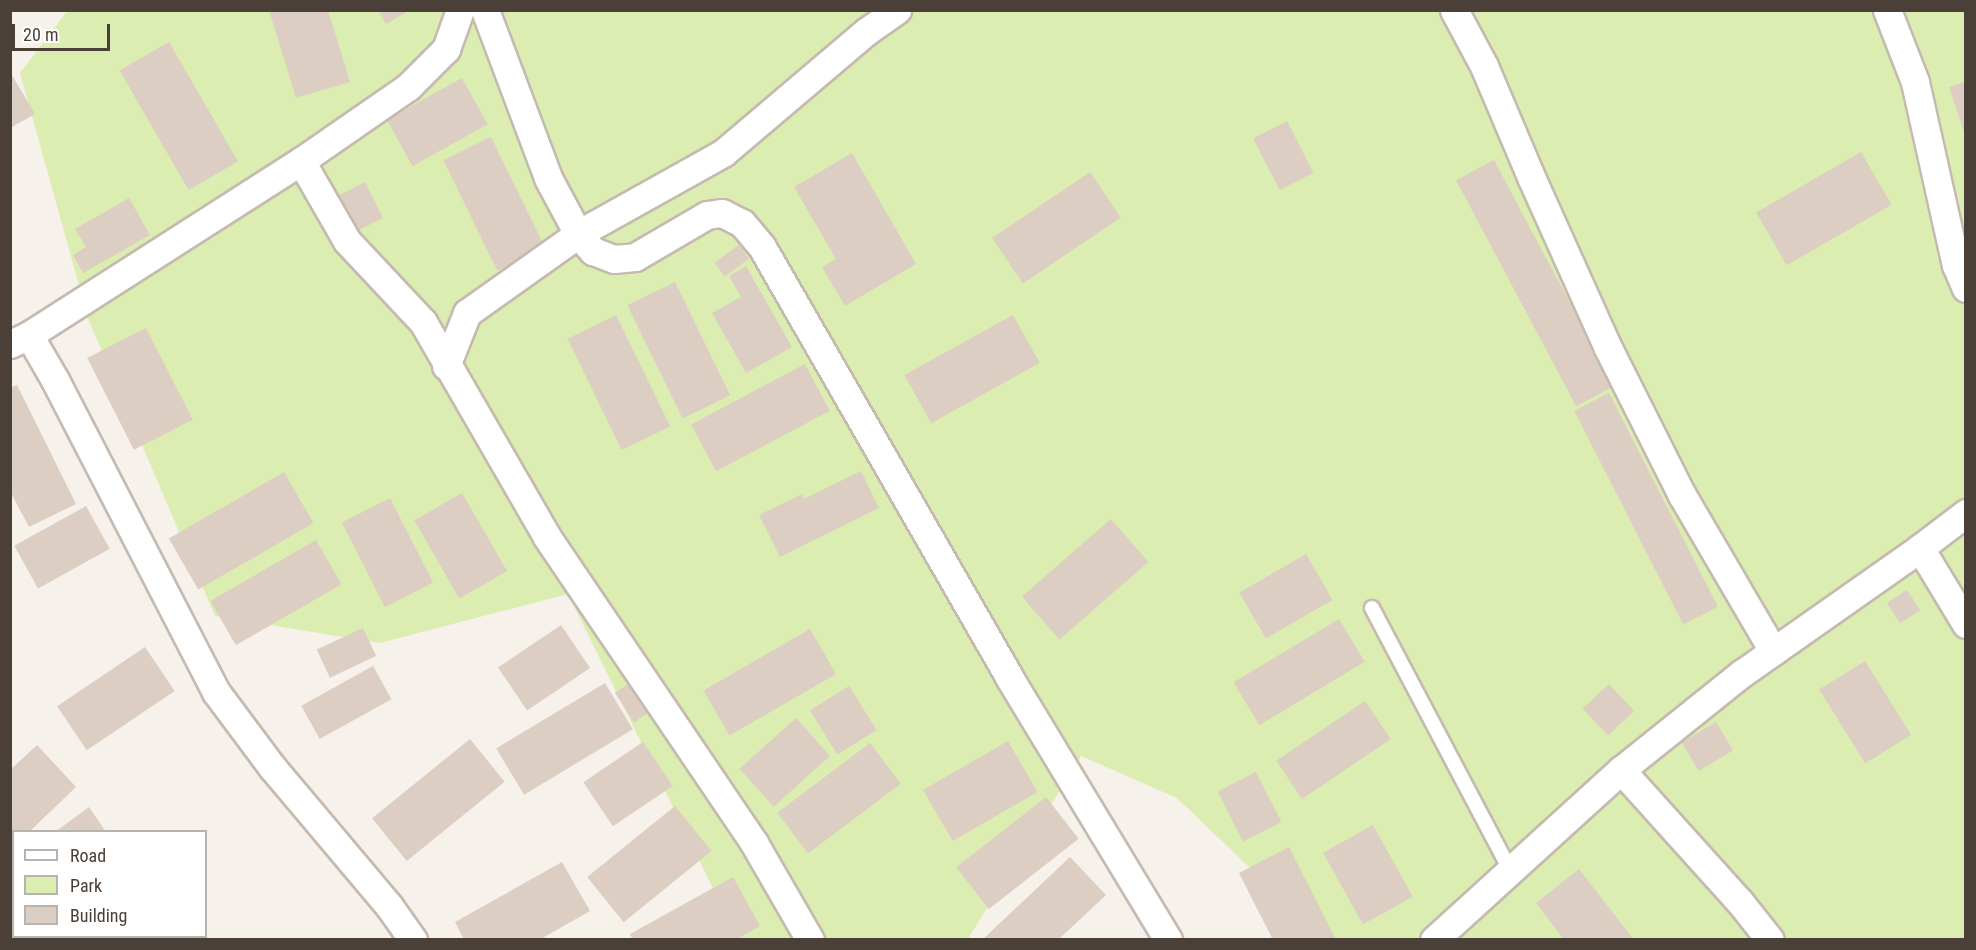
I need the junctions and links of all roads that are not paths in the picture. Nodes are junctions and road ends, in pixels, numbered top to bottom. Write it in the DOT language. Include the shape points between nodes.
graph roads {
  1 [pos="460,10"];
  2 [pos="485,10"];
  3 [pos="897,10"];
  4 [pos="1454,10"];
  5 [pos="1887,10"];
  6 [pos="302,162"];
  7 [pos="578,234"];
  8 [pos="1965,288"];
  9 [pos="20,340"];
  10 [pos="446,366"];
  11 [pos="1965,513"];
  12 [pos="1920,548"];
  13 [pos="1372,608"];
  14 [pos="1965,624"];
  15 [pos="1773,651"];
  16 [pos="1621,770"];
  17 [pos="1510,870"];
  18 [pos="413,939"];
  19 [pos="810,939"];
  20 [pos="1167,939"];
  21 [pos="1434,939"];
  22 [pos="1770,939"];
  1 -- 6 [label="street" via="446,49 408,87"];
  2 -- 7 [label="street" via="548,178"];
  3 -- 7 [label="street" via="723,153"];
  4 -- 15 [label="street" via="1484,66 1619,369 1682,495"];
  5 -- 8 [label="street" via="1915,82 1956,265"];
  6 -- 9 [label="street"];
  6 -- 10 [label="street" via="347,241 423,322"];
  7 -- 10 [label="street" via="467,313"];
  7 -- 20 [label="street" via="593,251 614,259 635,257 707,215 722,213 742,223 755,239"];
  9 -- 18 [label="street" via="55,380 216,692"];
  10 -- 19 [label="street" via="547,537 754,843"];
  11 -- 12 [label="street"];
  12 -- 14 [label="street"];
  12 -- 15 [label="street"];
  13 -- 17 [label="lane"];
  15 -- 16 [label="street"];
  16 -- 17 [label="street"];
  16 -- 22 [label="street"];
  17 -- 21 [label="street"];
}
